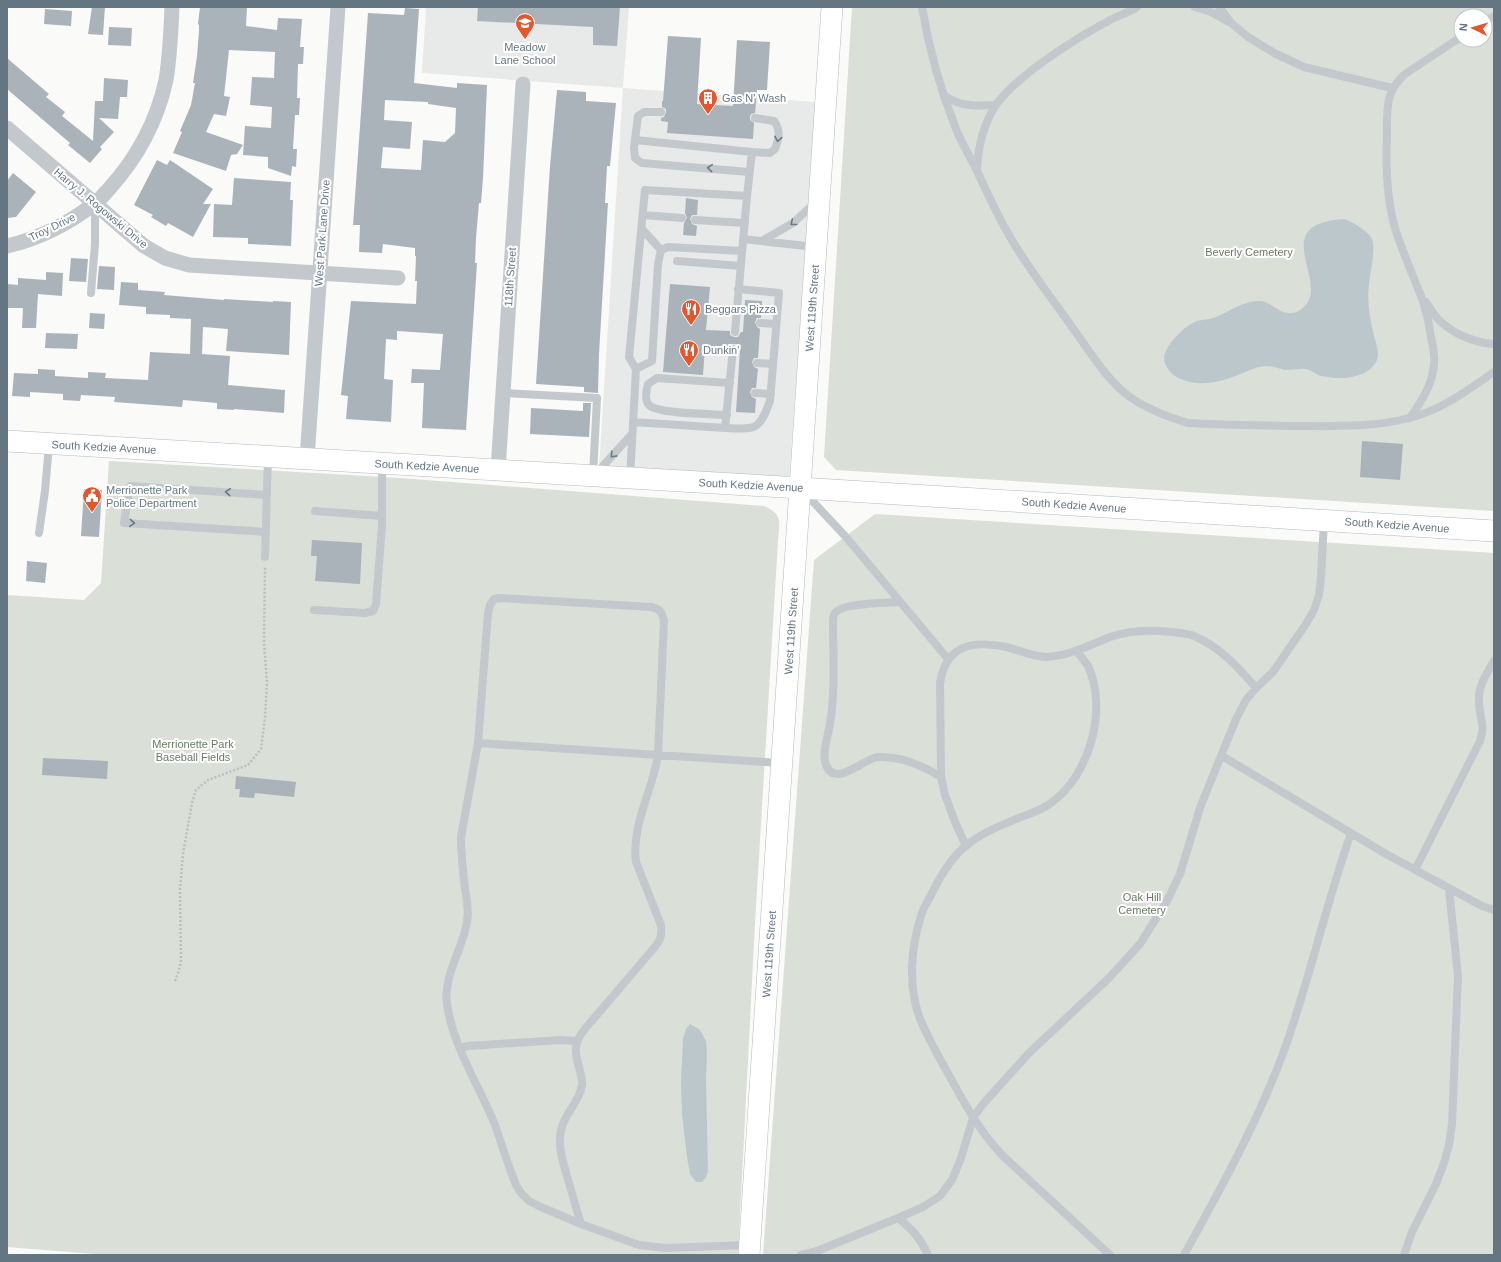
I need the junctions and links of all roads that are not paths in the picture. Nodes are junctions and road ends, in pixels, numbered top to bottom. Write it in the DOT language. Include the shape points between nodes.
graph roads {
  1 [pos="172,7"];
  2 [pos="338,7"];
  3 [pos="832,7"];
  4 [pos="922,7"];
  5 [pos="1138,7"];
  6 [pos="1195,7"];
  7 [pos="1219,7"];
  8 [pos="1231,23"];
  9 [pos="1453,42"];
  10 [pos="523,84"];
  11 [pos="1392,88"];
  12 [pos="944,96"];
  13 [pos="996,105"];
  14 [pos="661,112"];
  15 [pos="755,118"];
  16 [pos="7,128"];
  17 [pos="635,140"];
  18 [pos="752,152"];
  19 [pos="977,171"];
  20 [pos="749,172"];
  21 [pos="747,196"];
  22 [pos="820,199"];
  23 [pos="95,203"];
  24 [pos="643,215"];
  25 [pos="682,218"];
  26 [pos="695,220"];
  27 [pos="745,223"];
  28 [pos="642,229"];
  29 [pos="744,239"];
  30 [pos="762,241"];
  31 [pos="7,246"];
  32 [pos="816,247"];
  33 [pos="661,250"];
  34 [pos="742,251"];
  35 [pos="677,261"];
  36 [pos="741,266"];
  37 [pos="319,274"];
  38 [pos="398,278"];
  39 [pos="738,289"];
  40 [pos="91,293"];
  41 [pos="1422,297"];
  42 [pos="760,323"];
  43 [pos="776,324"];
  44 [pos="735,332"];
  45 [pos="1494,344"];
  46 [pos="733,349"];
  47 [pos="757,363"];
  48 [pos="773,364"];
  49 [pos="636,369"];
  50 [pos="1494,372"];
  51 [pos="732,388"];
  52 [pos="755,392"];
  53 [pos="503,393"];
  54 [pos="771,394"];
  55 [pos="726,415"];
  56 [pos="1410,418"];
  57 [pos="633,422"];
  58 [pos="725,428"];
  59 [pos="632,434"];
  60 [pos="7,441"];
  61 [pos="49,444"];
  62 [pos="268,457"];
  63 [pos="307,459"];
  64 [pos="382,463"];
  65 [pos="498,470"];
  66 [pos="594,476"];
  67 [pos="630,478"];
  68 [pos="800,488"];
  69 [pos="267,495"];
  70 [pos="315,511"];
  71 [pos="382,516"];
  72 [pos="1324,521"];
  73 [pos="266,532"];
  74 [pos="1494,532"];
  75 [pos="39,533"];
  76 [pos="266,557"];
  77 [pos="900,602"];
  78 [pos="314,610"];
  79 [pos="1077,651"];
  80 [pos="948,659"];
  81 [pos="1494,661"];
  82 [pos="1256,688"];
  83 [pos="478,743"];
  84 [pos="658,755"];
  85 [pos="1222,756"];
  86 [pos="782,763"];
  87 [pos="941,777"];
  88 [pos="1351,833"];
  89 [pos="966,846"];
  90 [pos="1414,870"];
  91 [pos="1449,889"];
  92 [pos="1494,910"];
  93 [pos="577,1041"];
  94 [pos="460,1048"];
  95 [pos="973,1118"];
  96 [pos="898,1218"];
  97 [pos="581,1224"];
  98 [pos="750,1250"];
  99 [pos="801,1255"];
  100 [pos="928,1255"];
  101 [pos="1110,1255"];
  102 [pos="1184,1255"];
  103 [pos="1404,1255"];
  1 -- 23 [label="street, Troy Drive" via="166,80 153,121 139,151"];
  2 -- 37 [label="street, West Park Lane Drive"];
  3 -- 22 [label="main road, West 119th Street"];
  4 -- 12 [label="lane" via="936,73"];
  5 -- 13 [label="lane" via="1112,19 1046,60 1016,83"];
  6 -- 8 [label="lane"];
  7 -- 8 [label="lane"];
  8 -- 11 [label="lane" via="1276,54 1304,67"];
  9 -- 11 [label="lane" via="1405,74"];
  10 -- 53 [label="street, 118th Street"];
  11 -- 41 [label="lane" via="1387,108 1388,194 1405,258"];
  12 -- 13 [label="lane" via="965,105"];
  12 -- 19 [label="lane"];
  13 -- 19 [label="lane" via="981,134"];
  14 -- 17 [label="lane" via="644,112 638,116"];
  15 -- 18 [label="lane, one-way" via="774,121 779,133 775,149 770,153"];
  16 -- 23 [label="street, Harry J. Rogowski Drive"];
  17 -- 18 [label="lane"];
  20 -- 17 [label="lane, one-way" via="642,163 635,158"];
  18 -- 20 [label="lane"];
  19 -- 56 [label="lane" via="1010,236 1048,293 1096,361 1114,382 1136,401 1188,423 1327,426 1375,424"];
  20 -- 21 [label="lane"];
  21 -- 24 [label="lane" via="645,190"];
  21 -- 27 [label="lane"];
  22 -- 30 [label="lane, one-way" via="793,223"];
  22 -- 32 [label="main road, West 119th Street"];
  23 -- 31 [label="street, Troy Drive" via="63,224"];
  23 -- 37 [label="street, Harry J. Rogowski Drive" via="144,246 165,258 189,265"];
  23 -- 40 [label="lane"];
  24 -- 25 [label="lane"];
  24 -- 28 [label="lane"];
  26 -- 27 [label="lane"];
  27 -- 29 [label="lane"];
  28 -- 33 [label="lane"];
  28 -- 49 [label="lane" via="629,357"];
  29 -- 30 [label="lane"];
  29 -- 34 [label="lane"];
  30 -- 32 [label="lane"];
  32 -- 68 [label="main road, West 119th Street"];
  33 -- 34 [label="lane" via="668,247"];
  33 -- 49 [label="lane" via="652,361"];
  34 -- 36 [label="lane"];
  35 -- 36 [label="lane"];
  36 -- 39 [label="lane"];
  37 -- 38 [label="street, Harry J. Rogowski Drive"];
  37 -- 63 [label="street, West Park Lane Drive"];
  39 -- 43 [label="lane" via="778,293"];
  39 -- 44 [label="lane" via="739,321"];
  41 -- 45 [label="lane" via="1437,318 1452,330 1470,339"];
  41 -- 56 [label="lane" via="1434,350 1434,364 1424,396"];
  42 -- 43 [label="lane"];
  43 -- 48 [label="lane"];
  46 -- 51 [label="lane" via="736,361"];
  47 -- 48 [label="lane"];
  48 -- 54 [label="lane"];
  49 -- 57 [label="lane"];
  50 -- 56 [label="lane" via="1438,408"];
  51 -- 55 [label="lane"];
  51 -- 55 [label="lane" via="657,378 648,384 646,391 649,405 654,409"];
  52 -- 54 [label="lane"];
  53 -- 65 [label="street, 118th Street"];
  53 -- 66 [label="lane" via="598,398"];
  54 -- 58 [label="lane" via="765,416 758,424 750,429"];
  55 -- 58 [label="lane"];
  57 -- 58 [label="lane"];
  57 -- 59 [label="lane"];
  59 -- 66 [label="lane, one-way"];
  59 -- 67 [label="lane"];
  60 -- 61 [label="main road, South Kedzie Avenue"];
  61 -- 62 [label="main road, South Kedzie Avenue"];
  61 -- 75 [label="lane"];
  62 -- 63 [label="main road, South Kedzie Avenue"];
  62 -- 69 [label="lane"];
  63 -- 64 [label="main road, South Kedzie Avenue"];
  64 -- 65 [label="main road, South Kedzie Avenue"];
  64 -- 71 [label="lane"];
  65 -- 66 [label="main road, South Kedzie Avenue"];
  66 -- 67 [label="main road, South Kedzie Avenue"];
  67 -- 68 [label="main road, South Kedzie Avenue"];
  68 -- 72 [label="main road, South Kedzie Avenue"];
  68 -- 77 [label="lane" via="846,537"];
  68 -- 86 [label="main road, West 119th Street"];
  69 -- 73 [label="lane"];
  69 -- 73 [label="lane, one-way" via="130,486 124,523"];
  70 -- 71 [label="lane"];
  71 -- 78 [label="lane" via="376,604 373,612"];
  72 -- 74 [label="main road, South Kedzie Avenue"];
  72 -- 82 [label="lane" via="1319,595 1314,610 1273,672"];
  73 -- 76 [label="lane"];
  77 -- 80 [label="lane"];
  77 -- 87 [label="lane" via="840,608 834,613 833,708 825,745 826,765 836,774 844,774 866,760 894,757 927,768"];
  79 -- 80 [label="lane" via="1048,657 986,644 957,650"];
  79 -- 82 [label="lane" via="1112,637 1133,632 1173,632 1193,636 1216,648"];
  79 -- 89 [label="lane" via="1087,665 1094,684 1096,702 1095,722 1085,760 1064,791 1051,803 1001,826"];
  80 -- 87 [label="lane" via="940,683"];
  81 -- 90 [label="lane" via="1479,692 1483,733 1480,741"];
  82 -- 85 [label="lane" via="1236,719"];
  83 -- 84 [label="lane"];
  83 -- 84 [label="lane" via="488,613 494,599 651,606 658,608 664,621"];
  83 -- 94 [label="lane" via="461,837 467,921 447,985 451,1025"];
  84 -- 86 [label="lane"];
  84 -- 93 [label="lane" via="656,771 638,828 635,852 636,862 661,924 662,934 657,944"];
  85 -- 88 [label="lane"];
  85 -- 95 [label="lane" via="1200,808 1180,874 1167,901 1140,944 1109,978 1029,1053"];
  86 -- 98 [label="main road, West 119th Street"];
  87 -- 89 [label="lane" via="952,815"];
  88 -- 90 [label="lane"];
  88 -- 102 [label="lane" via="1285,1048 1242,1146"];
  89 -- 95 [label="lane" via="953,860 921,914 914,945 913,970 914,995 919,1015"];
  90 -- 91 [label="lane"];
  91 -- 92 [label="lane"];
  91 -- 103 [label="lane" via="1458,976 1452,1124 1444,1163"];
  93 -- 94 [label="lane" via="560,1040"];
  93 -- 97 [label="lane" via="576,1051 582,1086 565,1118 559,1136"];
  94 -- 97 [label="lane" via="521,1193 541,1208"];
  95 -- 96 [label="lane" via="952,1180 940,1196"];
  95 -- 101 [label="lane" via="1003,1156"];
  96 -- 99 [label="lane"];
  96 -- 100 [label="lane" via="912,1229"];
  97 -- 98 [label="lane" via="651,1247"];
}
